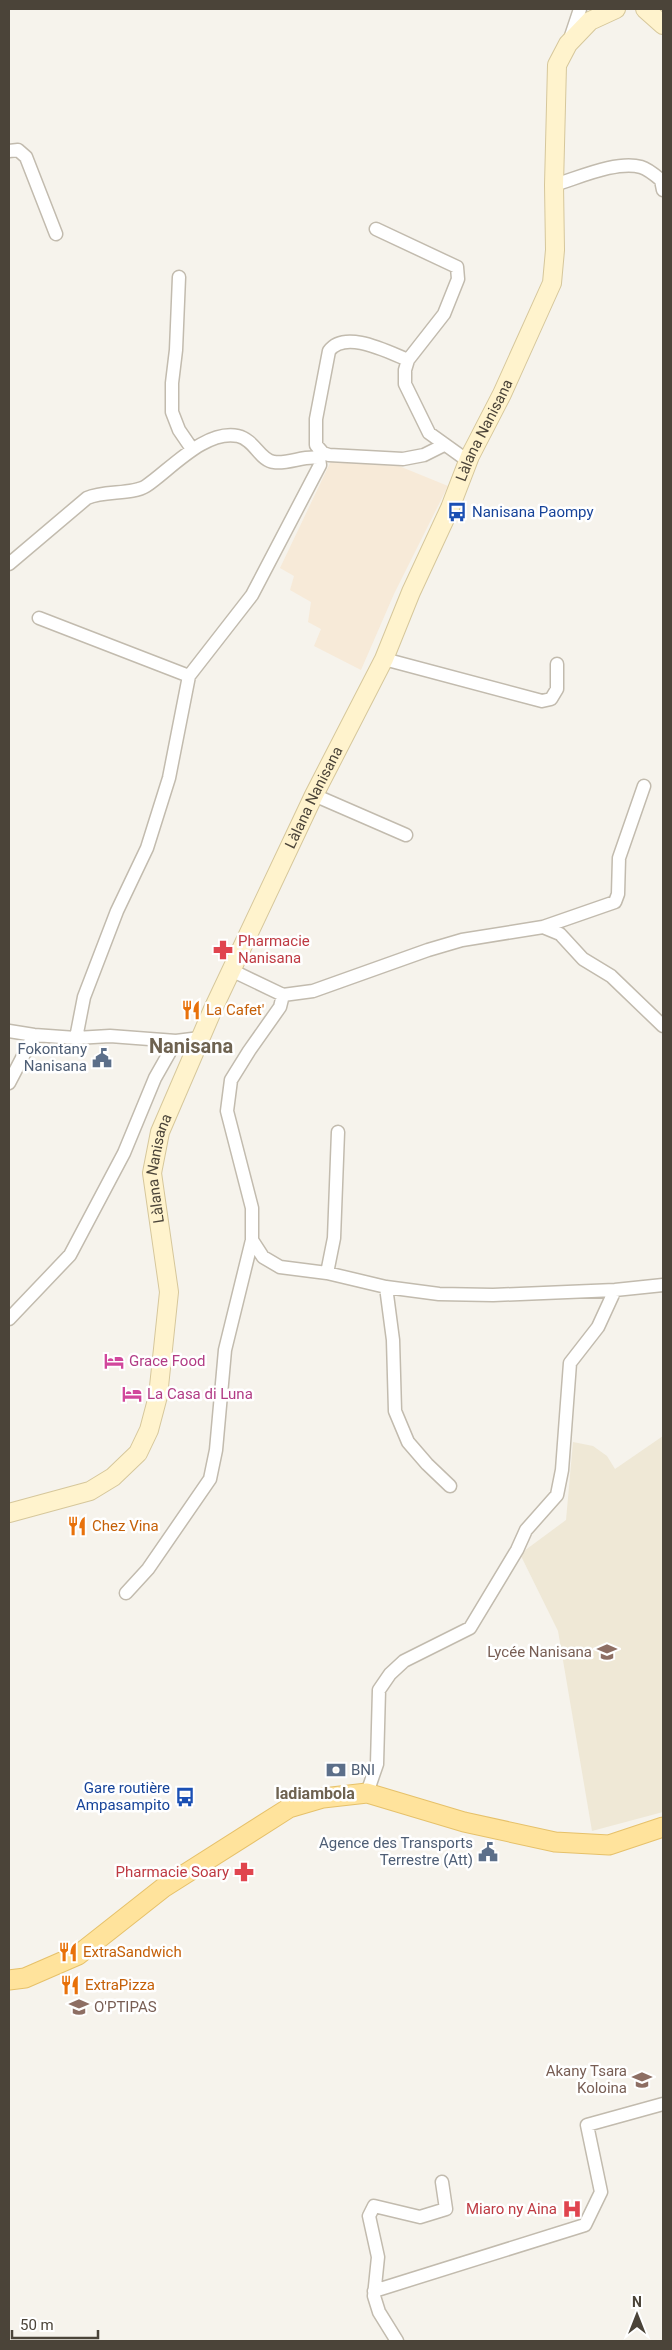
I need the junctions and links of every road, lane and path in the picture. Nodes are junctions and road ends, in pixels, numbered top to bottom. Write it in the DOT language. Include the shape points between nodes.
graph roads {
  1 [pos="616,9"];
  2 [pos="645,9"];
  3 [pos="588,13"];
  4 [pos="663,25"];
  5 [pos="9,150"];
  6 [pos="554,186"];
  7 [pos="663,190"];
  8 [pos="376,228"];
  9 [pos="56,234"];
  10 [pos="179,277"];
  11 [pos="408,360"];
  12 [pos="444,445"];
  13 [pos="192,450"];
  14 [pos="468,461"];
  15 [pos="9,564"];
  16 [pos="39,618"];
  17 [pos="384,659"];
  18 [pos="557,664"];
  19 [pos="190,676"];
  20 [pos="644,786"];
  21 [pos="314,795"];
  22 [pos="406,835"];
  23 [pos="543,928"];
  24 [pos="232,971"];
  25 [pos="283,995"];
  26 [pos="663,1026"];
  27 [pos="9,1031"];
  28 [pos="34,1035"];
  29 [pos="76,1038"];
  30 [pos="200,1038"];
  31 [pos="176,1041"];
  32 [pos="9,1082"];
  33 [pos="338,1132"];
  34 [pos="252,1240"];
  35 [pos="327,1273"];
  36 [pos="663,1285"];
  37 [pos="386,1287"];
  38 [pos="615,1290"];
  39 [pos="9,1319"];
  40 [pos="450,1486"];
  41 [pos="9,1513"];
  42 [pos="126,1594"];
  43 [pos="367,1794"];
  44 [pos="663,1827"];
  45 [pos="9,1980"];
  46 [pos="663,2104"];
  47 [pos="442,2182"];
  48 [pos="374,2291"];
  49 [pos="397,2341"];
  1 -- 3 [label="street, Làlana Nanisana"];
  2 -- 4 [label="street"];
  3 -- 6 [label="street, Làlana Nanisana" via="557,65"];
  5 -- 9 [label="street" via="18,150 26,157"];
  6 -- 7 [label="street" via="630,165 643,167 661,180"];
  6 -- 14 [label="street, Làlana Nanisana" via="552,282"];
  8 -- 11 [label="street" via="448,261 458,270 458,279 444,314"];
  10 -- 13 [label="street" via="172,412"];
  11 -- 12 [label="street" via="405,384 429,433"];
  11 -- 12 [label="street" via="356,342 333,346 329,351 316,419 316,445 323,454 329,455 403,459 424,455"];
  12 -- 14 [label="street"];
  13 -- 15 [label="street" via="145,487 87,498"];
  13 -- 19 [label="street" via="217,438 236,435 248,439 268,461 294,462 313,457 319,458 320,465 252,595"];
  14 -- 17 [label="street, Làlana Nanisana"];
  16 -- 19 [label="street"];
  17 -- 18 [label="street" via="542,701 551,699 556,689"];
  17 -- 21 [label="street, Làlana Nanisana"];
  19 -- 29 [label="street" via="166,786 147,848 117,911 84,997"];
  20 -- 23 [label="street" via="619,858 615,902"];
  21 -- 22 [label="street"];
  21 -- 24 [label="street, Làlana Nanisana"];
  23 -- 25 [label="street" via="462,940 313,991"];
  23 -- 26 [label="street" via="560,934 584,959 611,976"];
  24 -- 25 [label="street"];
  24 -- 30 [label="street, Làlana Nanisana"];
  25 -- 34 [label="street" via="280,1007 232,1080 227,1111 252,1208"];
  27 -- 28 [label="street"];
  28 -- 29 [label="street"];
  28 -- 32 [label="street"];
  29 -- 31 [label="street" via="110,1036"];
  30 -- 31 [label="street"];
  30 -- 41 [label="street, Làlana Nanisana" via="160,1132 152,1173 169,1292 158,1396 149,1430 138,1453 113,1477 90,1492"];
  31 -- 39 [label="street" via="155,1078 124,1153 70,1255"];
  33 -- 35 [label="street" via="334,1238"];
  34 -- 35 [label="street" via="262,1257 280,1266"];
  34 -- 42 [label="street" via="225,1350 216,1450 210,1479 148,1569"];
  35 -- 37 [label="street"];
  36 -- 38 [label="street"];
  37 -- 38 [label="street" via="439,1294 492,1295"];
  37 -- 40 [label="street" via="393,1340 394,1412 408,1442"];
  38 -- 43 [label="street" via="598,1327 570,1363 562,1470 557,1495 526,1530 470,1628 404,1661 379,1690 377,1764"];
  43 -- 44 [label="main road" via="464,1822 555,1842 609,1845"];
  43 -- 45 [label="main road" via="323,1798 289,1808 162,1888 78,1955 25,1978"];
  46 -- 48 [label="street" via="587,2125 601,2192 585,2225"];
  47 -- 48 [label="street" via="446,2209 420,2216 374,2206 369,2216 378,2257"];
  48 -- 49 [label="street" via="379,2312"];
}
